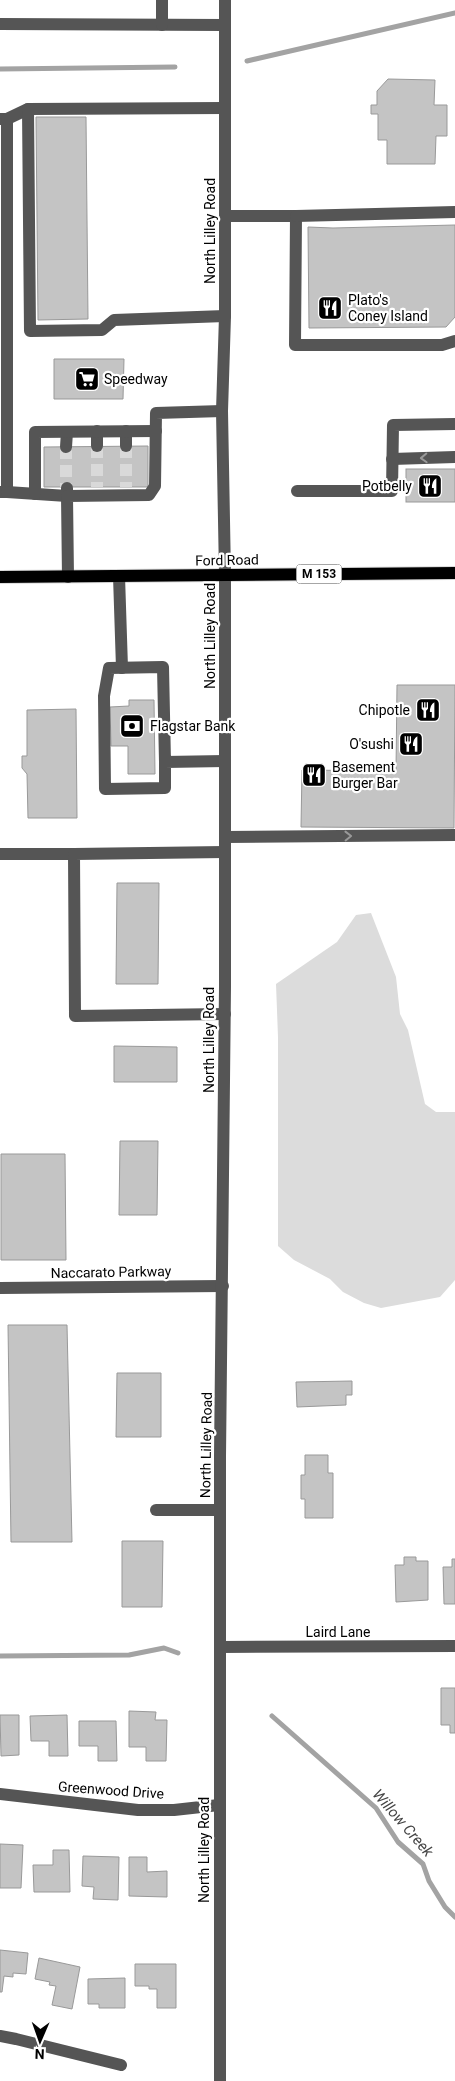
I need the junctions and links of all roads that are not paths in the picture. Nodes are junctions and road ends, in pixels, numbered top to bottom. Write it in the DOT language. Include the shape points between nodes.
graph roads {
  1 [pos="162,0"];
  2 [pos="225,0"];
  3 [pos="0,24"];
  4 [pos="162,24"];
  5 [pos="225,25"];
  6 [pos="225,108"];
  7 [pos="28,109"];
  8 [pos="3,119"];
  9 [pos="455,212"];
  10 [pos="225,216"];
  11 [pos="296,216"];
  12 [pos="225,316"];
  13 [pos="455,341"];
  14 [pos="222,411"];
  15 [pos="455,424"];
  16 [pos="97,431"];
  17 [pos="126,431"];
  18 [pos="156,431"];
  19 [pos="67,432"];
  20 [pos="97,446"];
  21 [pos="126,446"];
  22 [pos="66,447"];
  23 [pos="455,457"];
  24 [pos="4,458"];
  25 [pos="392,459"];
  26 [pos="67,491"];
  27 [pos="297,491"];
  28 [pos="4,492"];
  29 [pos="34,494"];
  30 [pos="455,572"];
  31 [pos="224,575"];
  32 [pos="119,576"];
  33 [pos="68,577"];
  34 [pos="0,578"];
  35 [pos="122,668"];
  36 [pos="225,761"];
  37 [pos="165,762"];
  38 [pos="455,835"];
  39 [pos="225,837"];
  40 [pos="225,852"];
  41 [pos="0,854"];
  42 [pos="74,854"];
  43 [pos="224,1014"];
  44 [pos="223,1286"];
  45 [pos="0,1288"];
  46 [pos="156,1510"];
  47 [pos="220,1510"];
  48 [pos="455,1646"];
  49 [pos="221,1647"];
  50 [pos="0,1794"];
  51 [pos="219,1805"];
  52 [pos="0,2036"];
  53 [pos="121,2065"];
  54 [pos="220,2081"];
  1 -- 4 [label="street"];
  2 -- 5 [label="street, North Lilley Road"];
  3 -- 4 [label="street"];
  4 -- 5 [label="street"];
  5 -- 6 [label="street, North Lilley Road"];
  6 -- 7 [label="street"];
  6 -- 10 [label="street, North Lilley Road"];
  7 -- 8 [label="street"];
  7 -- 12 [label="street" via="30,331 102,330 114,320"];
  8 -- 24 [label="street"];
  9 -- 11 [label="street"];
  10 -- 11 [label="street"];
  10 -- 12 [label="street, North Lilley Road"];
  11 -- 13 [label="street" via="295,345 442,345"];
  12 -- 14 [label="street, North Lilley Road"];
  14 -- 18 [label="street" via="156,413"];
  14 -- 31 [label="street, North Lilley Road"];
  15 -- 25 [label="street" via="393,425"];
  16 -- 17 [label="street"];
  16 -- 19 [label="street"];
  16 -- 20 [label="street"];
  17 -- 18 [label="street"];
  17 -- 21 [label="street"];
  18 -- 26 [label="street" via="155,486 149,495 126,491"];
  19 -- 22 [label="street"];
  19 -- 29 [label="street" via="35,432"];
  23 -- 25 [label="street, one-way"];
  24 -- 28 [label="street"];
  25 -- 27 [label="street" via="392,491"];
  26 -- 29 [label="street"];
  26 -- 33 [label="street"];
  28 -- 29 [label="street"];
  30 -- 31 [label="main road, Ford Road / M 153"];
  31 -- 32 [label="main road, Ford Road / M 153"];
  31 -- 36 [label="street, North Lilley Road"];
  32 -- 33 [label="main road, Ford Road / M 153"];
  32 -- 35 [label="street"];
  33 -- 34 [label="main road, Ford Road / M 153"];
  35 -- 37 [label="street" via="163,667"];
  35 -- 37 [label="street" via="109,668 104,696 105,789 165,788"];
  36 -- 37 [label="street"];
  36 -- 39 [label="street, North Lilley Road"];
  39 -- 38 [label="street, one-way"];
  39 -- 40 [label="street, North Lilley Road"];
  40 -- 42 [label="street"];
  40 -- 43 [label="street, North Lilley Road"];
  41 -- 42 [label="street"];
  42 -- 43 [label="street" via="75,1016"];
  43 -- 44 [label="street, North Lilley Road"];
  44 -- 45 [label="street, Naccarato Parkway"];
  44 -- 47 [label="street, North Lilley Road"];
  46 -- 47 [label="street"];
  47 -- 49 [label="street, North Lilley Road"];
  48 -- 49 [label="street, Laird Lane"];
  49 -- 51 [label="street, North Lilley Road"];
  50 -- 51 [label="street, Greenwood Drive" via="138,1810"];
  51 -- 54 [label="street, North Lilley Road"];
  52 -- 53 [label="street"];
}
